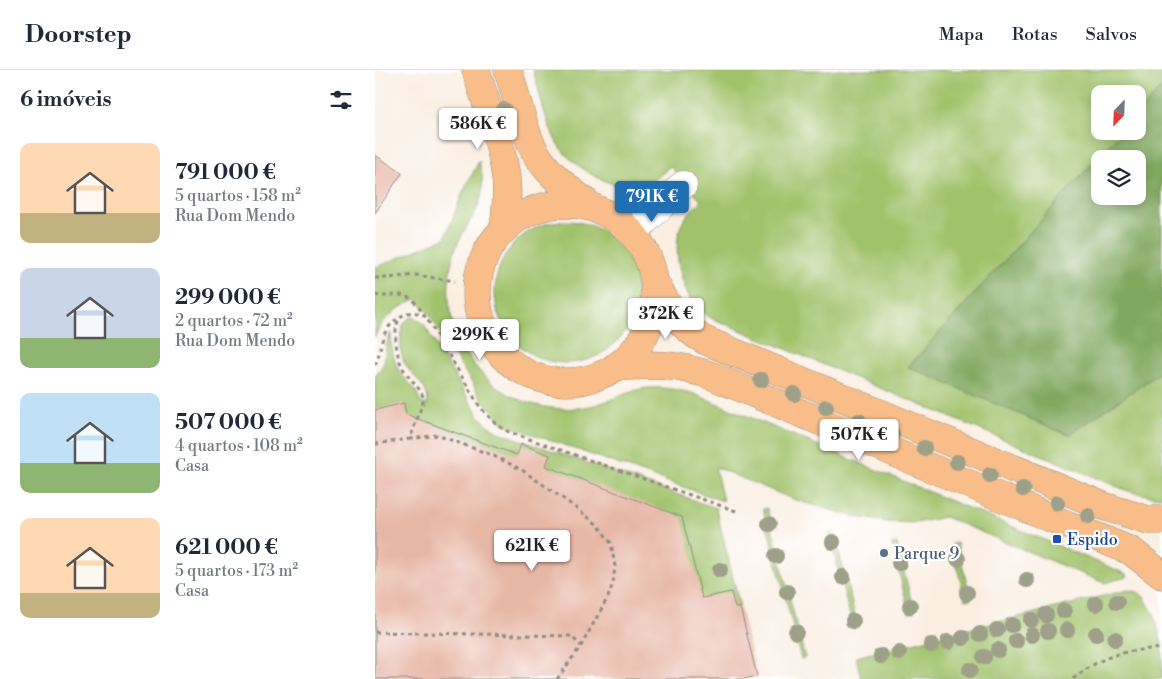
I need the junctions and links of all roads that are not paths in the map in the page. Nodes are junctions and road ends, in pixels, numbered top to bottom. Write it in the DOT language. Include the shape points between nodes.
graph roads {
  1 [pos="476,70"];
  2 [pos="508,70"];
  3 [pos="683,185"];
  4 [pos="593,208"];
  5 [pos="504,228"];
  6 [pos="632,233"];
  7 [pos="655,283"];
  8 [pos="615,367"];
  9 [pos="1162,520"];
  10 [pos="1162,575"];
  1 -- 5 [label="main road" via="506,177"];
  2 -- 4 [label="main road" via="525,127 538,156 567,188"];
  3 -- 6 [label="street"];
  4 -- 5 [label="main road" via="578,204 546,206 524,214"];
  4 -- 6 [label="main road" via="614,218"];
  5 -- 8 [label="main road" via="488,249 477,287 479,313 496,348 516,366 552,380 565,382 591,378"];
  6 -- 7 [label="main road" via="647,256"];
  7 -- 8 [label="main road" via="654,308 647,330 634,351"];
  7 -- 9 [label="main road" via="675,317 704,340 1103,506 1148,520"];
  8 -- 10 [label="main road" via="657,364 715,377 1131,550"];
}
